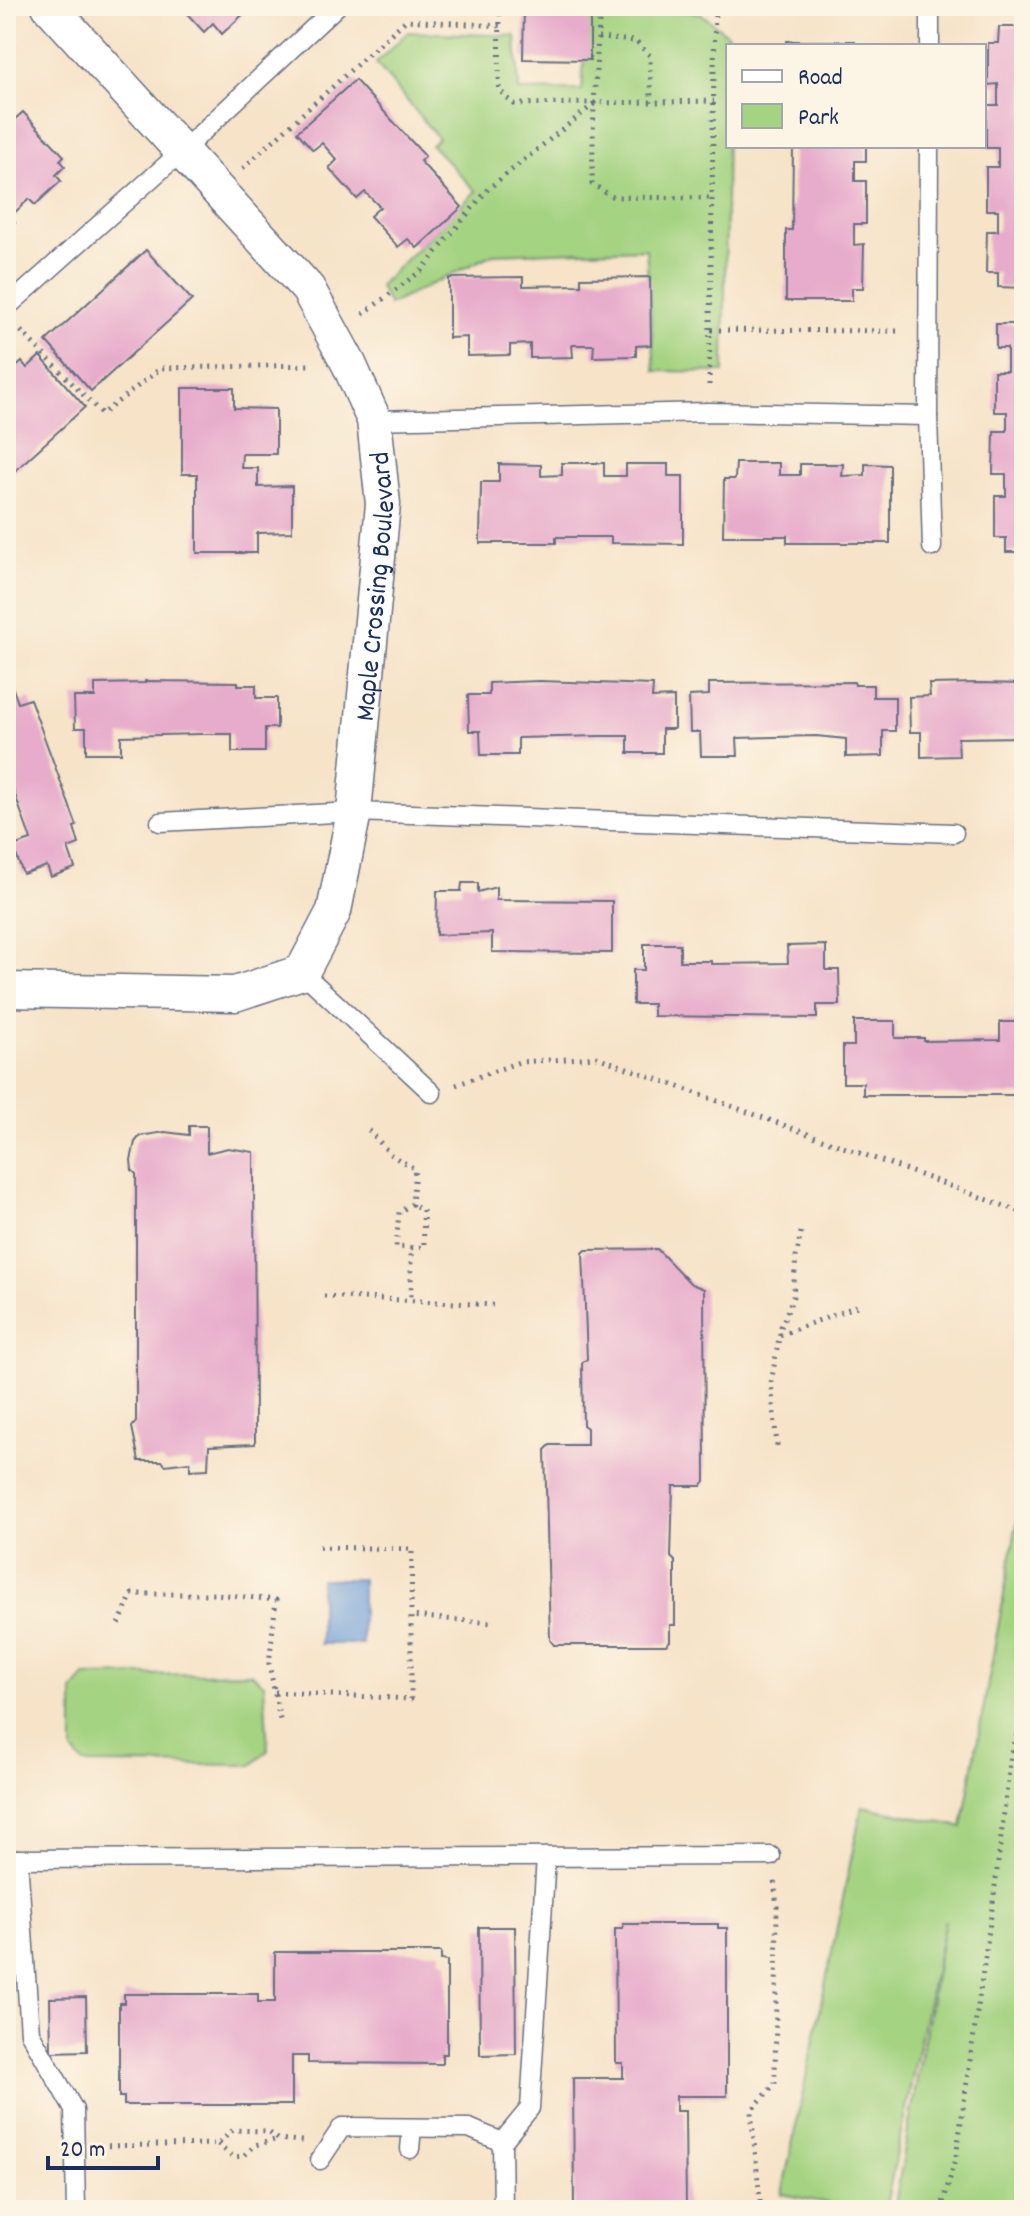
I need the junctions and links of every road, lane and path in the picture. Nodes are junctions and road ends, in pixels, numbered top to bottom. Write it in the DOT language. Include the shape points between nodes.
graph roads {
  1 [pos="49,6"];
  2 [pos="337,6"];
  3 [pos="500,6"];
  4 [pos="600,6"];
  5 [pos="715,6"];
  6 [pos="930,6"];
  7 [pos="500,26"];
  8 [pos="598,38"];
  9 [pos="930,44"];
  10 [pos="714,101"];
  11 [pos="651,102"];
  12 [pos="594,103"];
  13 [pos="929,148"];
  14 [pos="182,151"];
  15 [pos="219,189"];
  16 [pos="712,198"];
  17 [pos="6,308"];
  18 [pos="17,327"];
  19 [pos="711,330"];
  20 [pos="929,331"];
  21 [pos="342,350"];
  22 [pos="709,412"];
  23 [pos="928,416"];
  24 [pos="374,420"];
  25 [pos="932,547"];
  26 [pos="354,812"];
  27 [pos="160,822"];
  28 [pos="954,833"];
  29 [pos="302,972"];
  30 [pos="6,990"];
  31 [pos="432,1093"];
  32 [pos="369,1130"];
  33 [pos="412,1204"];
  34 [pos="1024,1213"];
  35 [pos="802,1227"];
  36 [pos="411,1248"];
  37 [pos="324,1296"];
  38 [pos="411,1301"];
  39 [pos="493,1305"];
  40 [pos="857,1306"];
  41 [pos="780,1335"];
  42 [pos="777,1446"];
  43 [pos="319,1547"];
  44 [pos="411,1616"];
  45 [pos="493,1623"];
  46 [pos="119,1624"];
  47 [pos="275,1692"];
  48 [pos="1024,1710"];
  49 [pos="281,1725"];
  50 [pos="771,1856"];
  51 [pos="546,1857"];
  52 [pos="12,1859"];
  53 [pos="412,2128"];
  54 [pos="278,2139"];
  55 [pos="502,2142"];
  56 [pos="218,2144"];
  57 [pos="331,2144"];
  58 [pos="75,2146"];
  59 [pos="410,2149"];
  60 [pos="320,2160"];
  61 [pos="696,2208"];
  62 [pos="76,2210"];
  63 [pos="503,2210"];
  64 [pos="742,2210"];
  65 [pos="761,2210"];
  66 [pos="941,2210"];
  1 -- 14 [label="street, Maple Crossing Boulevard"];
  2 -- 14 [label="lane"];
  3 -- 7 [label="path"];
  4 -- 8 [label="path"];
  5 -- 10 [label="path"];
  6 -- 9 [label="lane"];
  7 -- 12 [label="path" via="499,90 514,104"];
  7 -- 15 [label="path" via="406,20"];
  8 -- 11 [label="path" via="636,41 650,56"];
  8 -- 12 [label="path"];
  10 -- 11 [label="path"];
  10 -- 16 [label="path"];
  11 -- 12 [label="path"];
  12 -- 16 [label="path" via="592,184 613,197"];
  12 -- 21 [label="path" via="488,189 422,270"];
  13 -- 20 [label="lane"];
  14 -- 15 [label="street, Maple Crossing Boulevard"];
  14 -- 17 [label="lane"];
  15 -- 21 [label="street, Maple Crossing Boulevard" via="308,289"];
  16 -- 19 [label="path"];
  18 -- 21 [label="path" via="102,414 161,368"];
  19 -- 20 [label="path"];
  19 -- 22 [label="path"];
  20 -- 23 [label="lane"];
  21 -- 24 [label="street, Maple Crossing Boulevard"];
  22 -- 23 [label="lane"];
  22 -- 24 [label="lane"];
  23 -- 25 [label="lane"];
  24 -- 26 [label="street, Maple Crossing Boulevard" via="383,504"];
  26 -- 27 [label="lane"];
  26 -- 28 [label="lane"];
  26 -- 29 [label="street, Maple Crossing Boulevard" via="334,911"];
  29 -- 30 [label="street" via="235,994"];
  29 -- 31 [label="lane"];
  31 -- 34 [label="path" via="519,1062 597,1057"];
  32 -- 33 [label="path" via="391,1155 415,1169"];
  33 -- 36 [label="path" via="423,1210 424,1247"];
  33 -- 36 [label="path" via="399,1212 396,1247"];
  35 -- 41 [label="path" via="793,1297"];
  36 -- 38 [label="path"];
  37 -- 38 [label="path"];
  38 -- 39 [label="path"];
  40 -- 41 [label="path"];
  41 -- 42 [label="path" via="771,1383"];
  43 -- 44 [label="path" via="412,1549"];
  44 -- 45 [label="path"];
  44 -- 47 [label="path" via="411,1699"];
  46 -- 47 [label="path" via="132,1594 276,1600 269,1664"];
  47 -- 49 [label="path"];
  48 -- 66 [label="path" via="1011,1754 956,2157"];
  50 -- 51 [label="lane"];
  50 -- 65 [label="path" via="777,1906 775,2084 751,2111"];
  51 -- 52 [label="lane"];
  51 -- 55 [label="lane" via="530,2108"];
  52 -- 58 [label="lane" via="30,2033 74,2110"];
  53 -- 55 [label="lane" via="469,2128"];
  53 -- 57 [label="lane" via="342,2127"];
  53 -- 59 [label="lane"];
  54 -- 56 [label="path" via="267,2131 233,2130"];
  54 -- 56 [label="path" via="233,2157"];
  54 -- 57 [label="path"];
  55 -- 63 [label="lane"];
  56 -- 58 [label="path"];
  57 -- 60 [label="lane"];
  58 -- 62 [label="lane"];
  61 -- 64 [label="path"];
}
